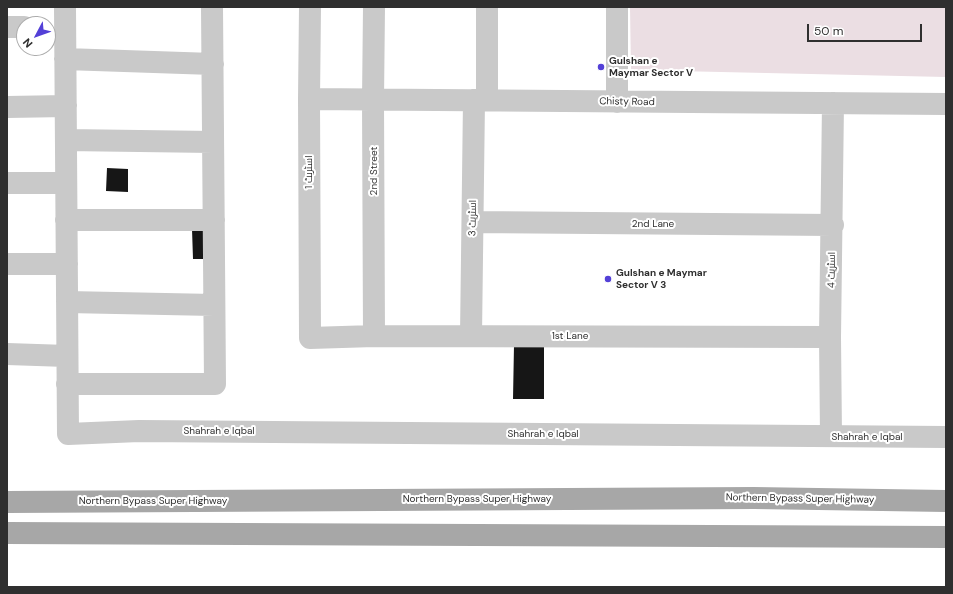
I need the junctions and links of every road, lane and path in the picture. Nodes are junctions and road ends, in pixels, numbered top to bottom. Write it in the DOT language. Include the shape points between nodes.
graph roads {
  1 [pos="212,7"];
  2 [pos="310,7"];
  3 [pos="374,7"];
  4 [pos="487,7"];
  5 [pos="618,7"];
  6 [pos="59,20"];
  7 [pos="66,59"];
  8 [pos="213,64"];
  9 [pos="309,99"];
  10 [pos="373,100"];
  11 [pos="480,100"];
  12 [pos="617,102"];
  13 [pos="833,103"];
  14 [pos="946,104"];
  15 [pos="66,106"];
  16 [pos="7,107"];
  17 [pos="66,140"];
  18 [pos="213,142"];
  19 [pos="7,183"];
  20 [pos="66,183"];
  21 [pos="66,220"];
  22 [pos="214,220"];
  23 [pos="473,222"];
  24 [pos="833,225"];
  25 [pos="7,264"];
  26 [pos="67,264"];
  27 [pos="67,302"];
  28 [pos="214,305"];
  29 [pos="374,336"];
  30 [pos="471,336"];
  31 [pos="830,337"];
  32 [pos="310,338"];
  33 [pos="7,354"];
  34 [pos="67,356"];
  35 [pos="67,384"];
  36 [pos="831,436"];
  37 [pos="946,437"];
  38 [pos="946,501"];
  39 [pos="7,502"];
  40 [pos="7,533"];
  41 [pos="946,537"];
  1 -- 8 [label="street"];
  2 -- 9 [label="street, اسٹریٹ 1"];
  3 -- 10 [label="street, 2nd Street"];
  4 -- 11 [label="street, اسٹریٹ 3"];
  5 -- 12 [label="street"];
  6 -- 7 [label="street"];
  7 -- 8 [label="street"];
  7 -- 15 [label="street"];
  8 -- 18 [label="street"];
  9 -- 10 [label="street, Chisty Road"];
  9 -- 32 [label="street, اسٹریٹ 1"];
  10 -- 11 [label="street, Chisty Road"];
  10 -- 29 [label="street, 2nd Street"];
  11 -- 12 [label="street, Chisty Road"];
  11 -- 23 [label="street, اسٹریٹ 3"];
  12 -- 13 [label="street, Chisty Road"];
  13 -- 14 [label="street, Chisty Road"];
  13 -- 24 [label="street, اسٹریٹ 4"];
  15 -- 16 [label="street"];
  15 -- 17 [label="street"];
  17 -- 18 [label="street"];
  17 -- 20 [label="street"];
  18 -- 22 [label="street"];
  19 -- 20 [label="street"];
  20 -- 21 [label="street"];
  21 -- 22 [label="street"];
  21 -- 26 [label="street"];
  22 -- 28 [label="street"];
  23 -- 24 [label="street, 2nd Lane"];
  23 -- 30 [label="street, اسٹریٹ 3"];
  24 -- 31 [label="street, اسٹریٹ 4"];
  25 -- 26 [label="street"];
  26 -- 27 [label="street"];
  27 -- 28 [label="street"];
  27 -- 34 [label="street"];
  28 -- 35 [label="street" via="215,384"];
  29 -- 30 [label="street, 1st Lane"];
  29 -- 32 [label="street, 1st Lane"];
  30 -- 31 [label="street, 1st Lane"];
  31 -- 36 [label="street, اسٹریٹ 4"];
  33 -- 34 [label="street"];
  34 -- 35 [label="street"];
  35 -- 36 [label="street, Shahrah e Iqbal" via="68,434 139,431"];
  36 -- 37 [label="street, Shahrah e Iqbal"];
  38 -- 39 [label="main road, Northern Bypass Super Highway" via="754,498"];
  40 -- 41 [label="main road"];
}
